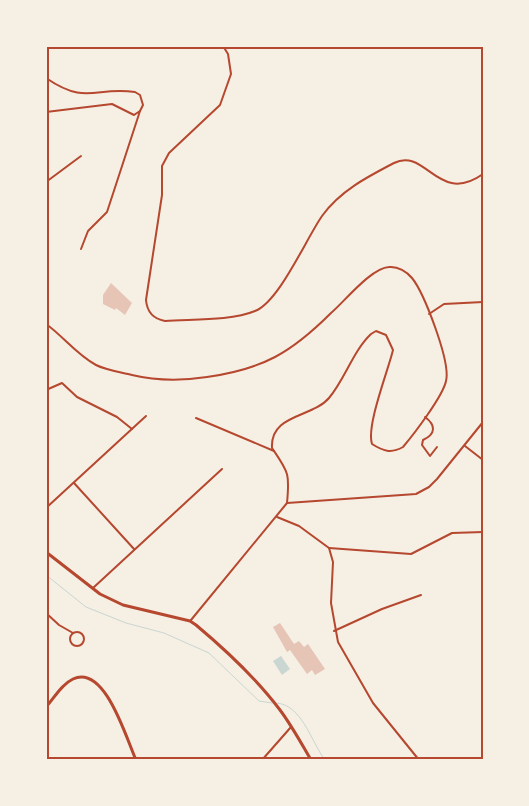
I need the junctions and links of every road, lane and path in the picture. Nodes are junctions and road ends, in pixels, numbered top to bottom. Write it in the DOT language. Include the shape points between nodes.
graph roads {
  1 [pos="224,46"];
  2 [pos="46,78"];
  3 [pos="140,111"];
  4 [pos="46,112"];
  5 [pos="81,156"];
  6 [pos="483,174"];
  7 [pos="46,182"];
  8 [pos="81,249"];
  9 [pos="483,302"];
  10 [pos="429,314"];
  11 [pos="46,324"];
  12 [pos="46,390"];
  13 [pos="146,416"];
  14 [pos="425,417"];
  15 [pos="196,418"];
  16 [pos="483,422"];
  17 [pos="132,429"];
  18 [pos="464,446"];
  19 [pos="437,447"];
  20 [pos="274,451"];
  21 [pos="483,460"];
  22 [pos="222,469"];
  23 [pos="74,484"];
  24 [pos="287,503"];
  25 [pos="46,508"];
  26 [pos="277,517"];
  27 [pos="483,532"];
  28 [pos="329,548"];
  29 [pos="134,549"];
  30 [pos="46,552"];
  31 [pos="92,589"];
  32 [pos="422,595"];
  33 [pos="46,613"];
  34 [pos="190,621"];
  35 [pos="334,631"];
  36 [pos="73,633"];
  37 [pos="46,707"];
  38 [pos="291,727"];
  39 [pos="136,760"];
  40 [pos="262,760"];
  41 [pos="311,760"];
  42 [pos="419,760"];
  1 -- 6 [label="street" via="231,74 220,105 169,153 162,166 162,195 146,300 147,308 157,320 243,314 263,307 284,280 322,216 337,199 361,181 397,162 404,159 413,162 444,182 456,185"];
  2 -- 3 [label="street" via="66,90 83,94 136,92 143,100"];
  3 -- 4 [label="street" via="129,114 112,104"];
  3 -- 8 [label="street" via="107,212 88,230"];
  5 -- 7 [label="street"];
  9 -- 10 [label="street" via="444,304"];
  10 -- 11 [label="street" via="411,277 403,270 386,267 363,282 307,336 273,359 238,373 172,380 152,380 94,364"];
  10 -- 14 [label="street" via="447,371 441,393"];
  12 -- 17 [label="street" via="62,383 77,397 118,417"];
  13 -- 17 [label="street"];
  14 -- 19 [label="street" via="434,431 422,445 430,456"];
  14 -- 20 [label="street" via="412,437 396,451 380,449 372,444 370,437 376,405 393,350 386,335 376,331 367,337 324,404 276,429 272,442"];
  15 -- 20 [label="street"];
  16 -- 18 [label="street"];
  17 -- 23 [label="street"];
  18 -- 21 [label="street"];
  18 -- 24 [label="street" via="433,483 416,494"];
  20 -- 24 [label="street" via="287,471"];
  22 -- 29 [label="street"];
  23 -- 25 [label="street"];
  23 -- 29 [label="street"];
  24 -- 26 [label="street"];
  26 -- 28 [label="street" via="299,526"];
  26 -- 34 [label="street"];
  27 -- 28 [label="street" via="452,533 411,554"];
  28 -- 35 [label="street" via="333,562 331,603"];
  29 -- 31 [label="street"];
  30 -- 31 [label="main road"];
  31 -- 34 [label="main road" via="123,604"];
  32 -- 35 [label="street"];
  33 -- 36 [label="street"];
  34 -- 38 [label="main road" via="250,674"];
  35 -- 42 [label="street" via="369,697"];
  36 -- 36 [label="street" via="80,632 84,636 80,646 71,643"];
  37 -- 39 [label="main road" via="72,679 81,676 95,681 110,702"];
  38 -- 40 [label="street"];
  38 -- 41 [label="main road"];
}
